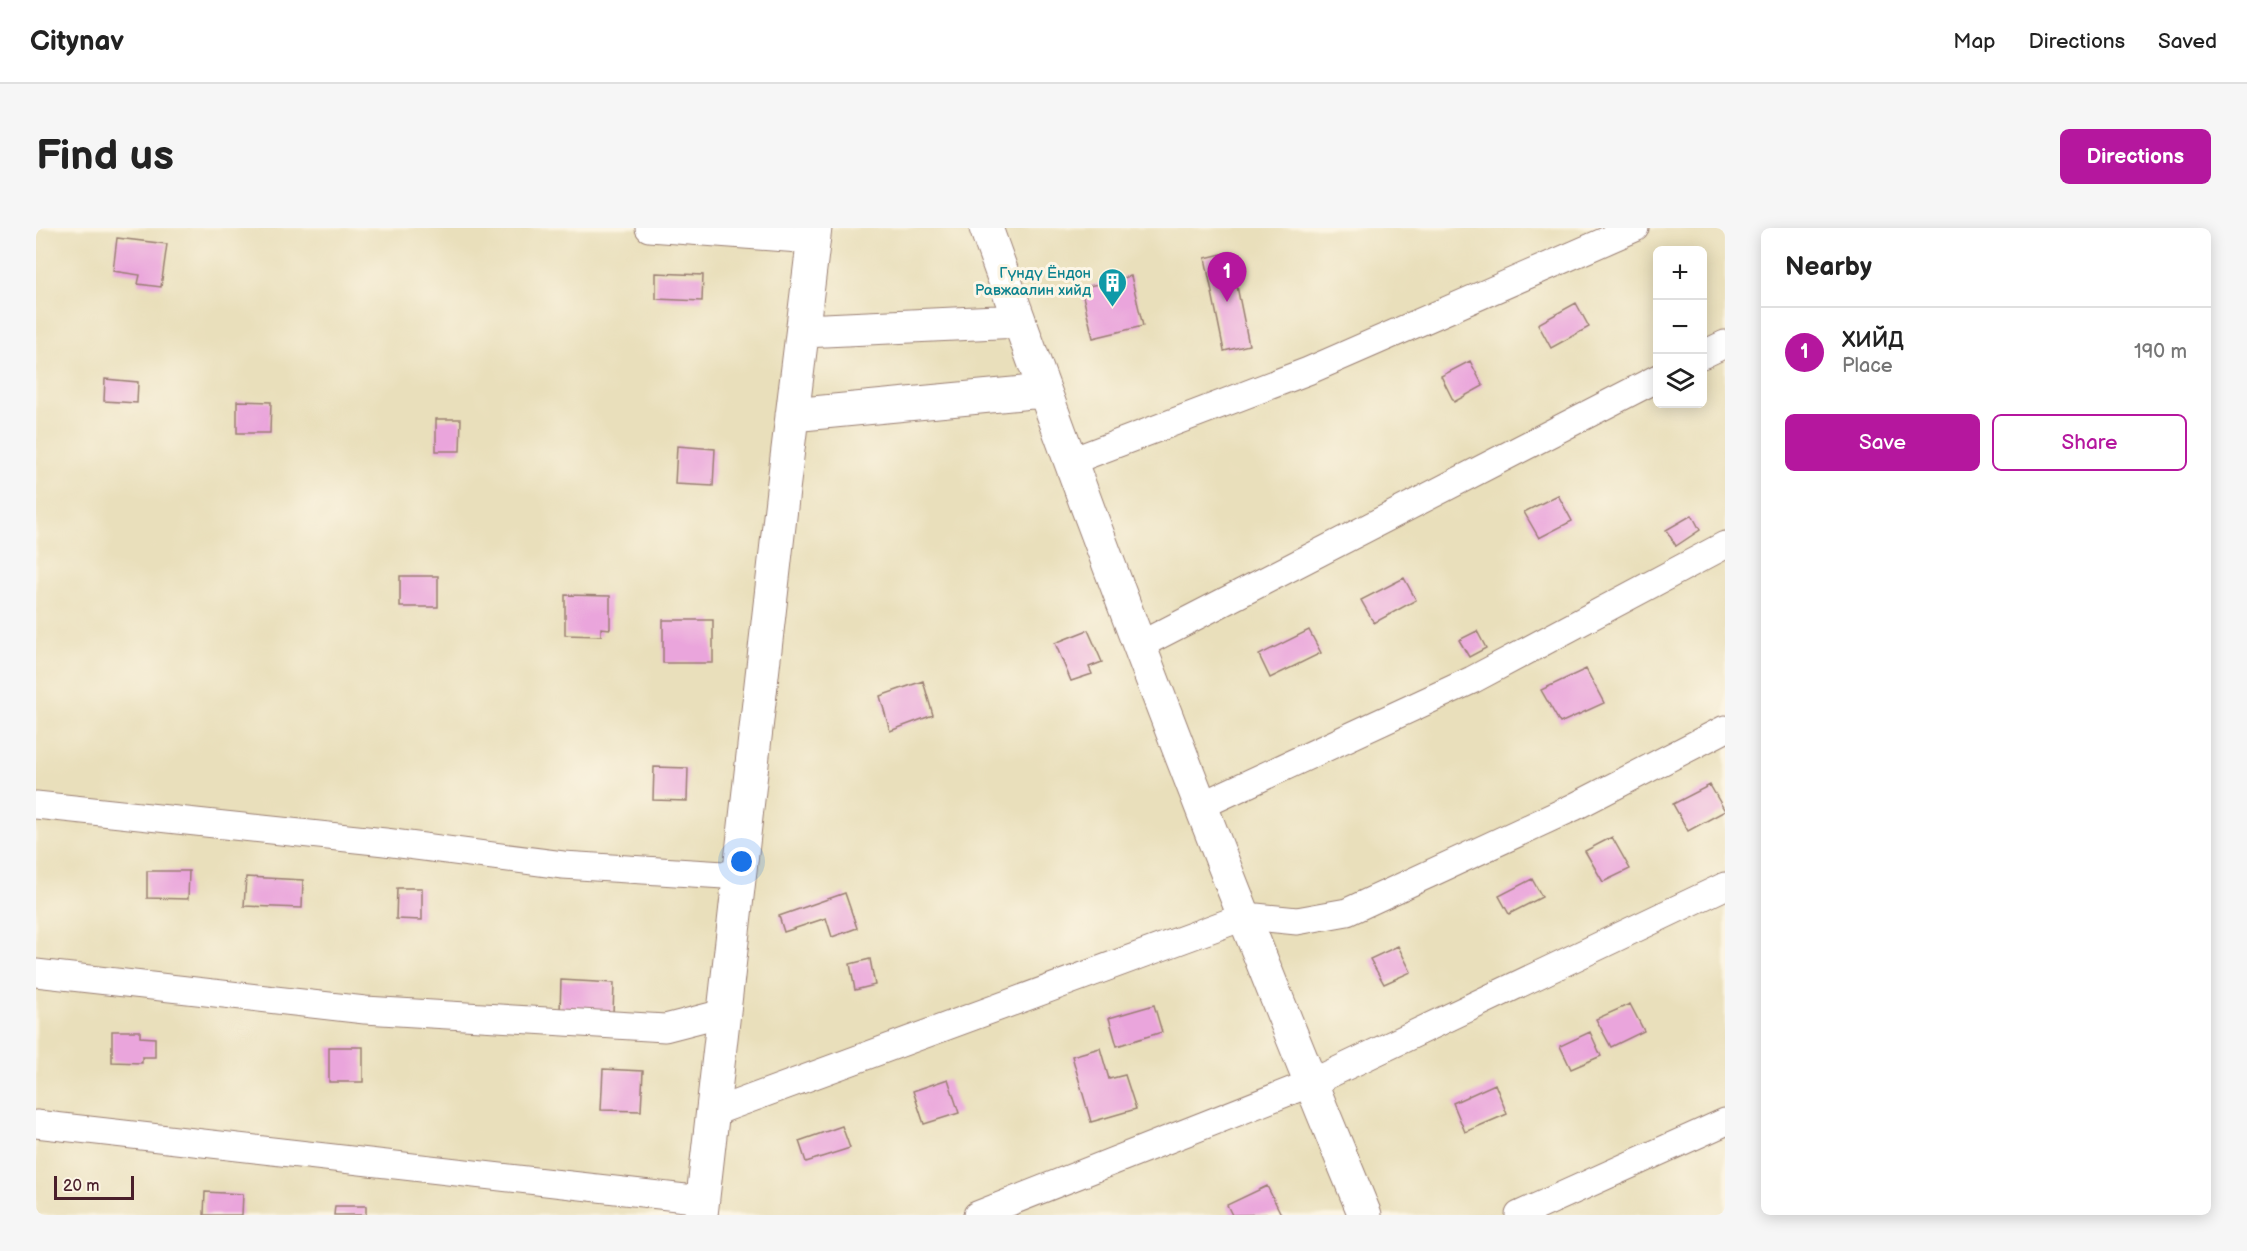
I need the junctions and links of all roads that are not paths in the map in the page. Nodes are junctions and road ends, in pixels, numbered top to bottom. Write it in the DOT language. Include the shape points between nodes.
graph roads {
  1 [pos="649,228"];
  2 [pos="986,228"];
  3 [pos="1635,228"];
  4 [pos="814,234"];
  5 [pos="1019,321"];
  6 [pos="803,331"];
  7 [pos="1725,344"];
  8 [pos="1704,354"];
  9 [pos="1653,381"];
  10 [pos="1043,391"];
  11 [pos="792,414"];
  12 [pos="1069,462"];
  13 [pos="1725,545"];
  14 [pos="1140,645"];
  15 [pos="1725,729"];
  16 [pos="36,805"];
  17 [pos="1200,806"];
  18 [pos="740,876"];
  19 [pos="1725,886"];
  20 [pos="1246,916"];
  21 [pos="36,973"];
  22 [pos="723,1013"];
  23 [pos="1311,1083"];
  24 [pos="714,1112"];
  25 [pos="1725,1122"];
  26 [pos="36,1124"];
  27 [pos="702,1208"];
  28 [pos="977,1215"];
  29 [pos="1365,1215"];
  30 [pos="1518,1215"];
  1 -- 4 [label="street"];
  2 -- 5 [label="street"];
  3 -- 12 [label="street" via="1308,371"];
  4 -- 6 [label="street"];
  5 -- 6 [label="street"];
  5 -- 10 [label="street"];
  6 -- 11 [label="street"];
  7 -- 8 [label="street"];
  9 -- 14 [label="street"];
  10 -- 11 [label="street"];
  10 -- 12 [label="street"];
  11 -- 18 [label="street"];
  12 -- 14 [label="street"];
  13 -- 17 [label="street" via="1472,680"];
  14 -- 17 [label="street"];
  15 -- 20 [label="street" via="1574,807 1347,912 1297,921"];
  16 -- 18 [label="street" via="563,865"];
  17 -- 20 [label="street"];
  18 -- 22 [label="street"];
  19 -- 23 [label="street"];
  20 -- 23 [label="street"];
  20 -- 24 [label="street"];
  21 -- 22 [label="street" via="401,1012 665,1028"];
  22 -- 24 [label="street"];
  23 -- 28 [label="street"];
  23 -- 29 [label="street"];
  24 -- 27 [label="street"];
  25 -- 30 [label="street"];
  26 -- 27 [label="street"];
}
